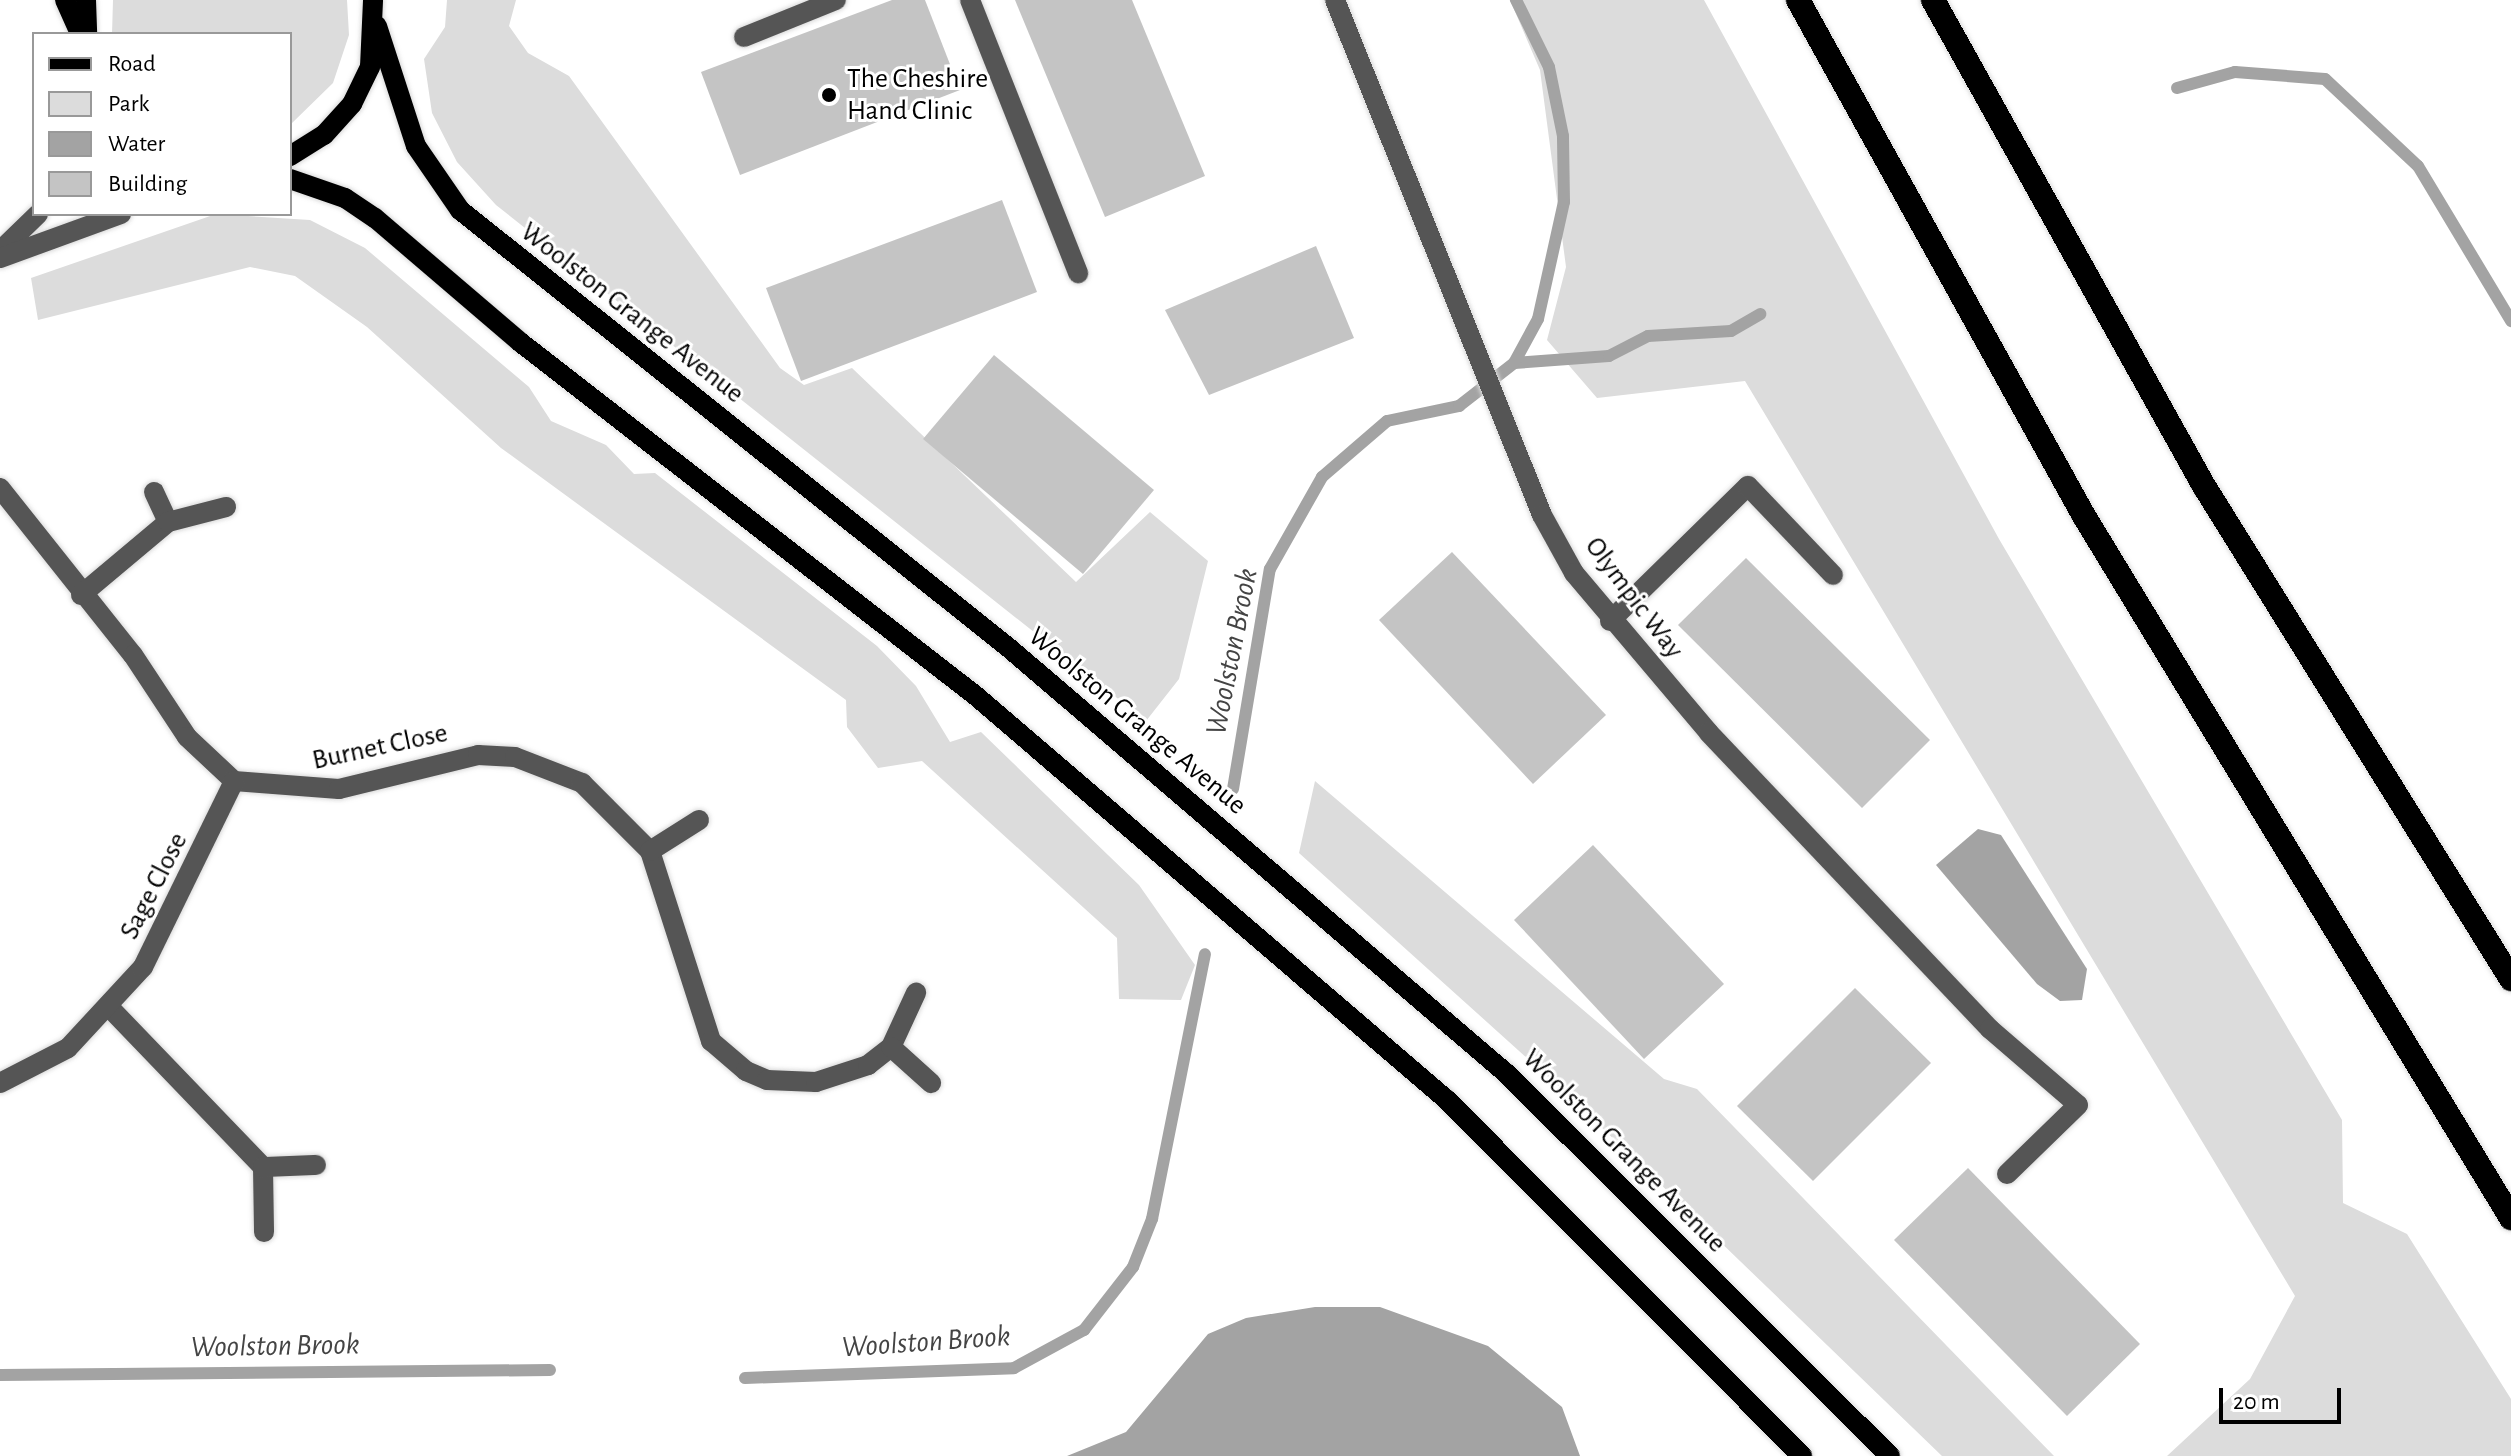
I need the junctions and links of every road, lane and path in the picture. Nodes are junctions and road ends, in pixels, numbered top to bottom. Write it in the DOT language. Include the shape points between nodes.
graph roads {
  1 [pos="65,0"];
  2 [pos="86,0"];
  3 [pos="836,0"];
  4 [pos="970,0"];
  5 [pos="1335,0"];
  6 [pos="1798,0"];
  7 [pos="1933,0"];
  8 [pos="376,11"];
  9 [pos="79,32"];
  10 [pos="87,32"];
  11 [pos="744,37"];
  12 [pos="292,155"];
  13 [pos="292,180"];
  14 [pos="36,216"];
  15 [pos="116,216"];
  16 [pos="0,251"];
  17 [pos="0,258"];
  18 [pos="1078,273"];
  19 [pos="0,488"];
  20 [pos="154,492"];
  21 [pos="226,507"];
  22 [pos="168,522"];
  23 [pos="1833,575"];
  24 [pos="81,595"];
  25 [pos="1610,621"];
  26 [pos="234,781"];
  27 [pos="699,820"];
  28 [pos="650,851"];
  29 [pos="2511,979"];
  30 [pos="916,993"];
  31 [pos="110,1008"];
  32 [pos="891,1047"];
  33 [pos="0,1083"];
  34 [pos="931,1083"];
  35 [pos="316,1165"];
  36 [pos="263,1167"];
  37 [pos="2007,1174"];
  38 [pos="2511,1218"];
  39 [pos="264,1232"];
  40 [pos="1802,1456"];
  41 [pos="1890,1456"];
  1 -- 9 [label="main road"];
  2 -- 10 [label="main road"];
  3 -- 11 [label="street"];
  4 -- 18 [label="street"];
  5 -- 25 [label="street, Olympic Way" via="1542,515"];
  6 -- 38 [label="highway" via="2084,516"];
  7 -- 29 [label="highway" via="2204,486"];
  8 -- 12 [label="main road" via="370,67 352,104 324,135"];
  8 -- 41 [label="main road, Woolston Grange Avenue" via="416,146 460,210 1009,648 1507,1074"];
  13 -- 40 [label="main road" via="345,198 375,218 520,342 988,706 1447,1100"];
  14 -- 16 [label="street"];
  15 -- 17 [label="street"];
  19 -- 24 [label="street"];
  20 -- 22 [label="street"];
  21 -- 22 [label="street"];
  22 -- 24 [label="street"];
  23 -- 25 [label="street" via="1748,486"];
  24 -- 26 [label="street" via="133,655 187,737"];
  25 -- 37 [label="street, Olympic Way" via="1990,1029 2078,1105"];
  26 -- 28 [label="street, Burnet Close" via="339,789 435,762 515,757 582,783"];
  26 -- 31 [label="street, Sage Close" via="168,925"];
  27 -- 28 [label="street"];
  28 -- 32 [label="street, Burnet Close" via="681,930 703,1020 727,1058 767,1080 816,1082 868,1065"];
  30 -- 32 [label="street"];
  31 -- 33 [label="street, Sage Close" via="68,1048"];
  31 -- 36 [label="street"];
  32 -- 34 [label="street"];
  35 -- 36 [label="street"];
  36 -- 39 [label="street"];
}
